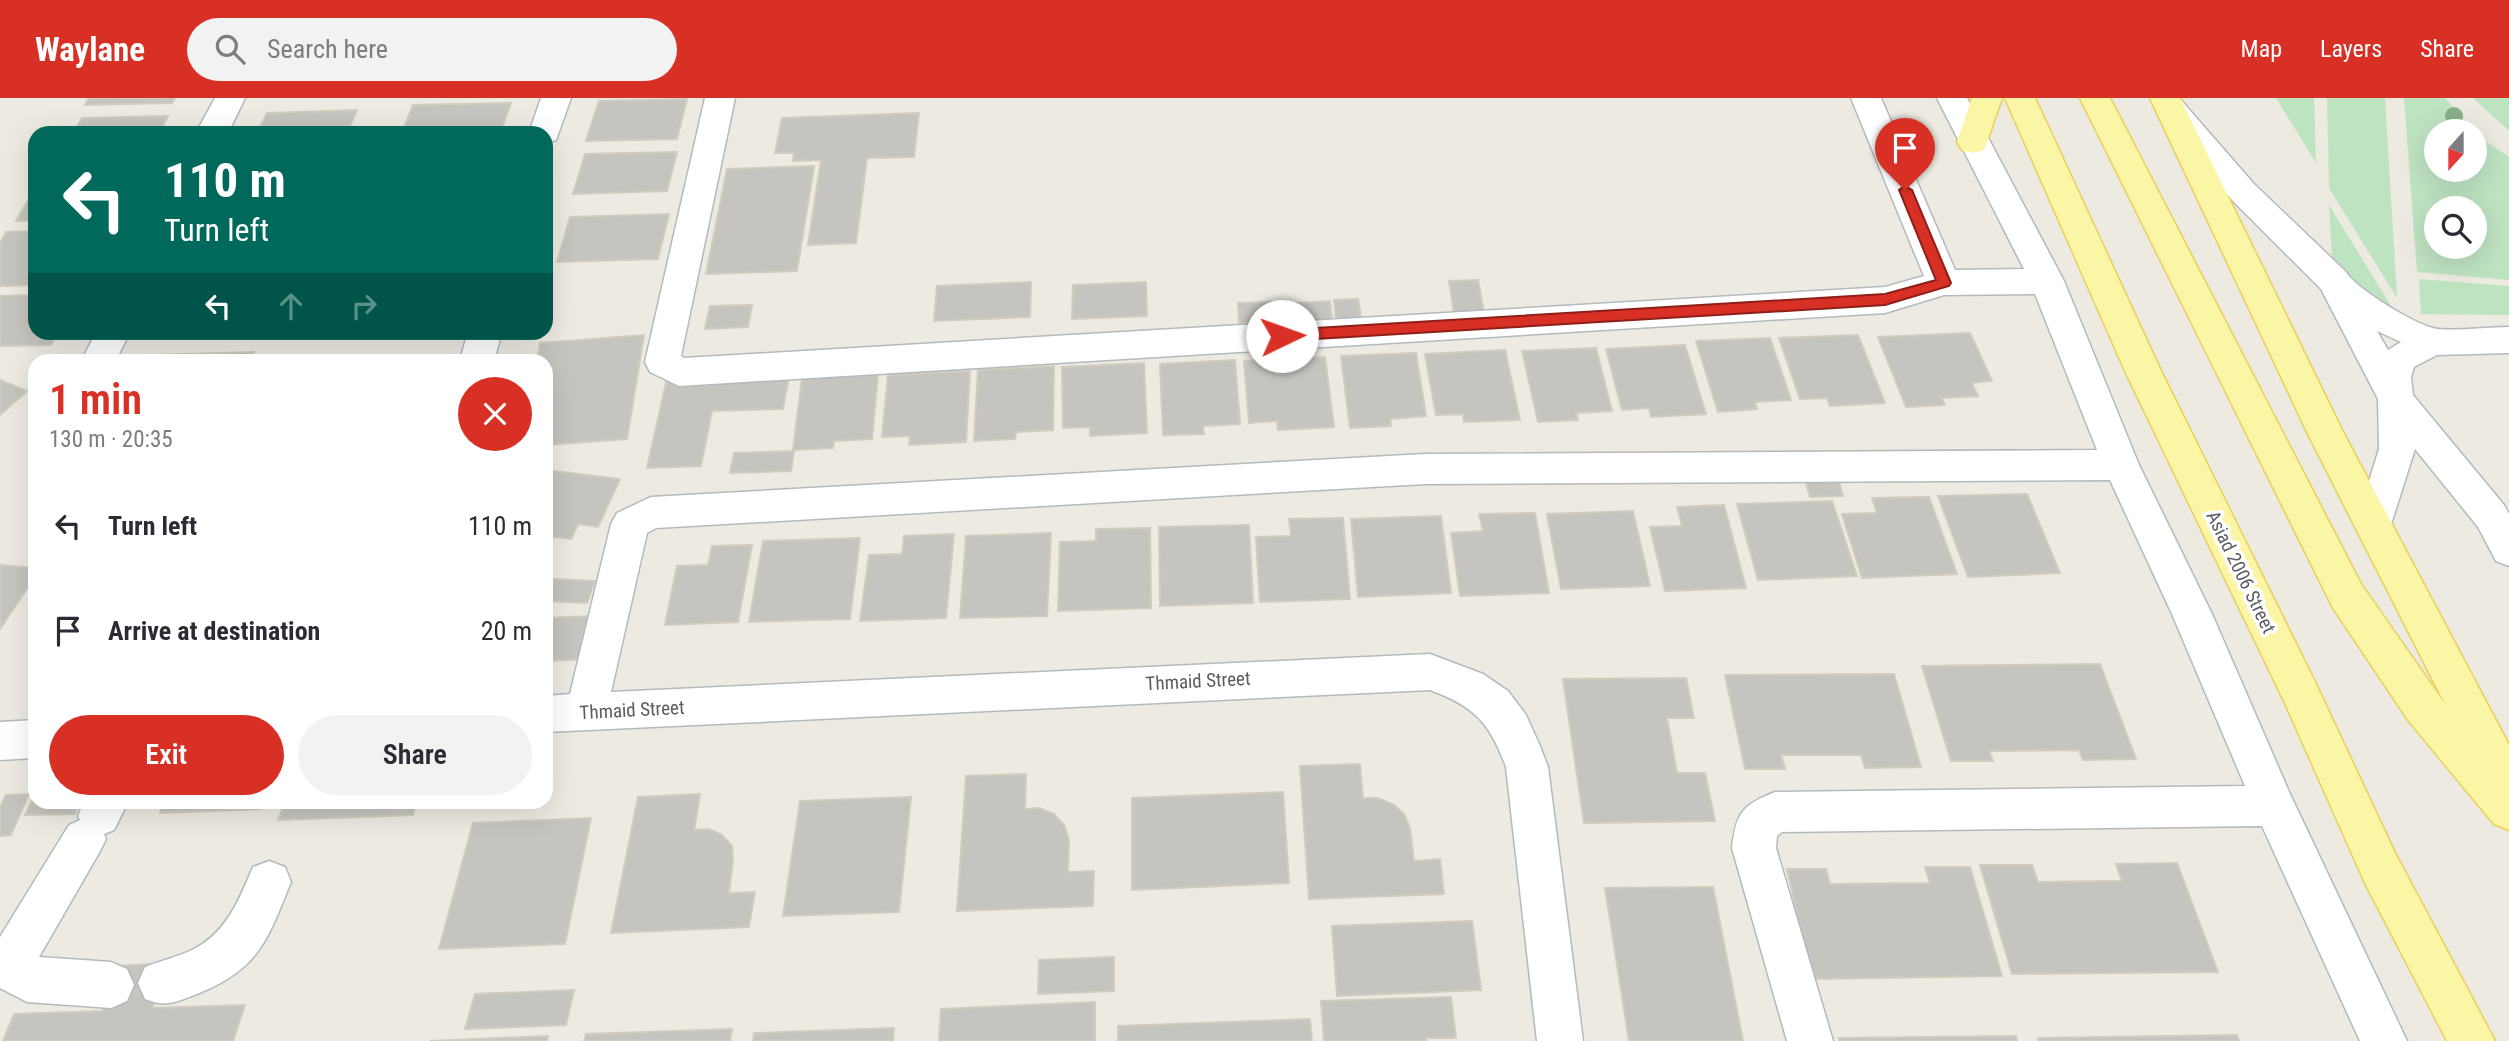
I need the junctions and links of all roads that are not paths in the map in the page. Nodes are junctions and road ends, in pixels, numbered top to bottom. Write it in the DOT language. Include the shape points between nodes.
graph roads {
  1 [pos="230,98"];
  2 [pos="556,98"];
  3 [pos="720,98"];
  4 [pos="1866,98"];
  5 [pos="1952,98"];
  6 [pos="1987,98"];
  7 [pos="2020,98"];
  8 [pos="2095,98"];
  9 [pos="2167,102"];
  10 [pos="216,126"];
  11 [pos="547,126"];
  12 [pos="1973,142"];
  13 [pos="2047,281"];
  14 [pos="2334,281"];
  15 [pos="1944,283"];
  16 [pos="2509,340"];
  17 [pos="2431,342"];
  18 [pos="2396,399"];
  19 [pos="2121,465"];
  20 [pos="2374,526"];
  21 [pos="2509,550"];
  22 [pos="586,712"];
  23 [pos="553,714"];
  24 [pos="28,739"];
  25 [pos="0,741"];
  26 [pos="2509,787"];
  27 [pos="2274,806"];
  28 [pos="2509,810"];
  29 [pos="97,819"];
  30 [pos="270,881"];
  31 [pos="161,983"];
  32 [pos="111,985"];
  33 [pos="1560,1041"];
  34 [pos="1810,1041"];
  35 [pos="2384,1041"];
  36 [pos="2472,1041"];
  1 -- 10 [label="street"];
  2 -- 11 [label="street"];
  3 -- 15 [label="street" via="662,362 679,372 1885,300"];
  4 -- 15 [label="street"];
  5 -- 12 [label="street"];
  6 -- 12 [label="main road"];
  7 -- 36 [label="main road, Asiad 2006 Street" via="2143,372 2380,868"];
  8 -- 28 [label="main road" via="2347,596 2425,713"];
  9 -- 14 [label="street" via="2243,192"];
  9 -- 20 [label="main road"];
  12 -- 13 [label="street"];
  13 -- 15 [label="street"];
  13 -- 19 [label="street"];
  14 -- 17 [label="street" via="2366,310"];
  14 -- 18 [label="street"];
  16 -- 17 [label="street"];
  17 -- 18 [label="street" via="2400,359 2393,377"];
  18 -- 20 [label="street" via="2397,449"];
  18 -- 21 [label="street" via="2491,516"];
  19 -- 22 [label="street" via="1425,469 650,513 630,524"];
  19 -- 27 [label="street" via="2192,614"];
  20 -- 26 [label="main road"];
  22 -- 23 [label="street, Thmaid Street"];
  22 -- 33 [label="street, Thmaid Street" via="1369,673 1430,672 1457,681 1495,702 1516,735 1527,767"];
  24 -- 25 [label="street"];
  27 -- 34 [label="street" via="1774,812 1756,825 1754,848"];
  27 -- 35 [label="street"];
  29 -- 32 [label="street" via="13,958 16,972 27,979"];
  30 -- 31 [label="street" via="252,924 223,960 200,973"];
}
